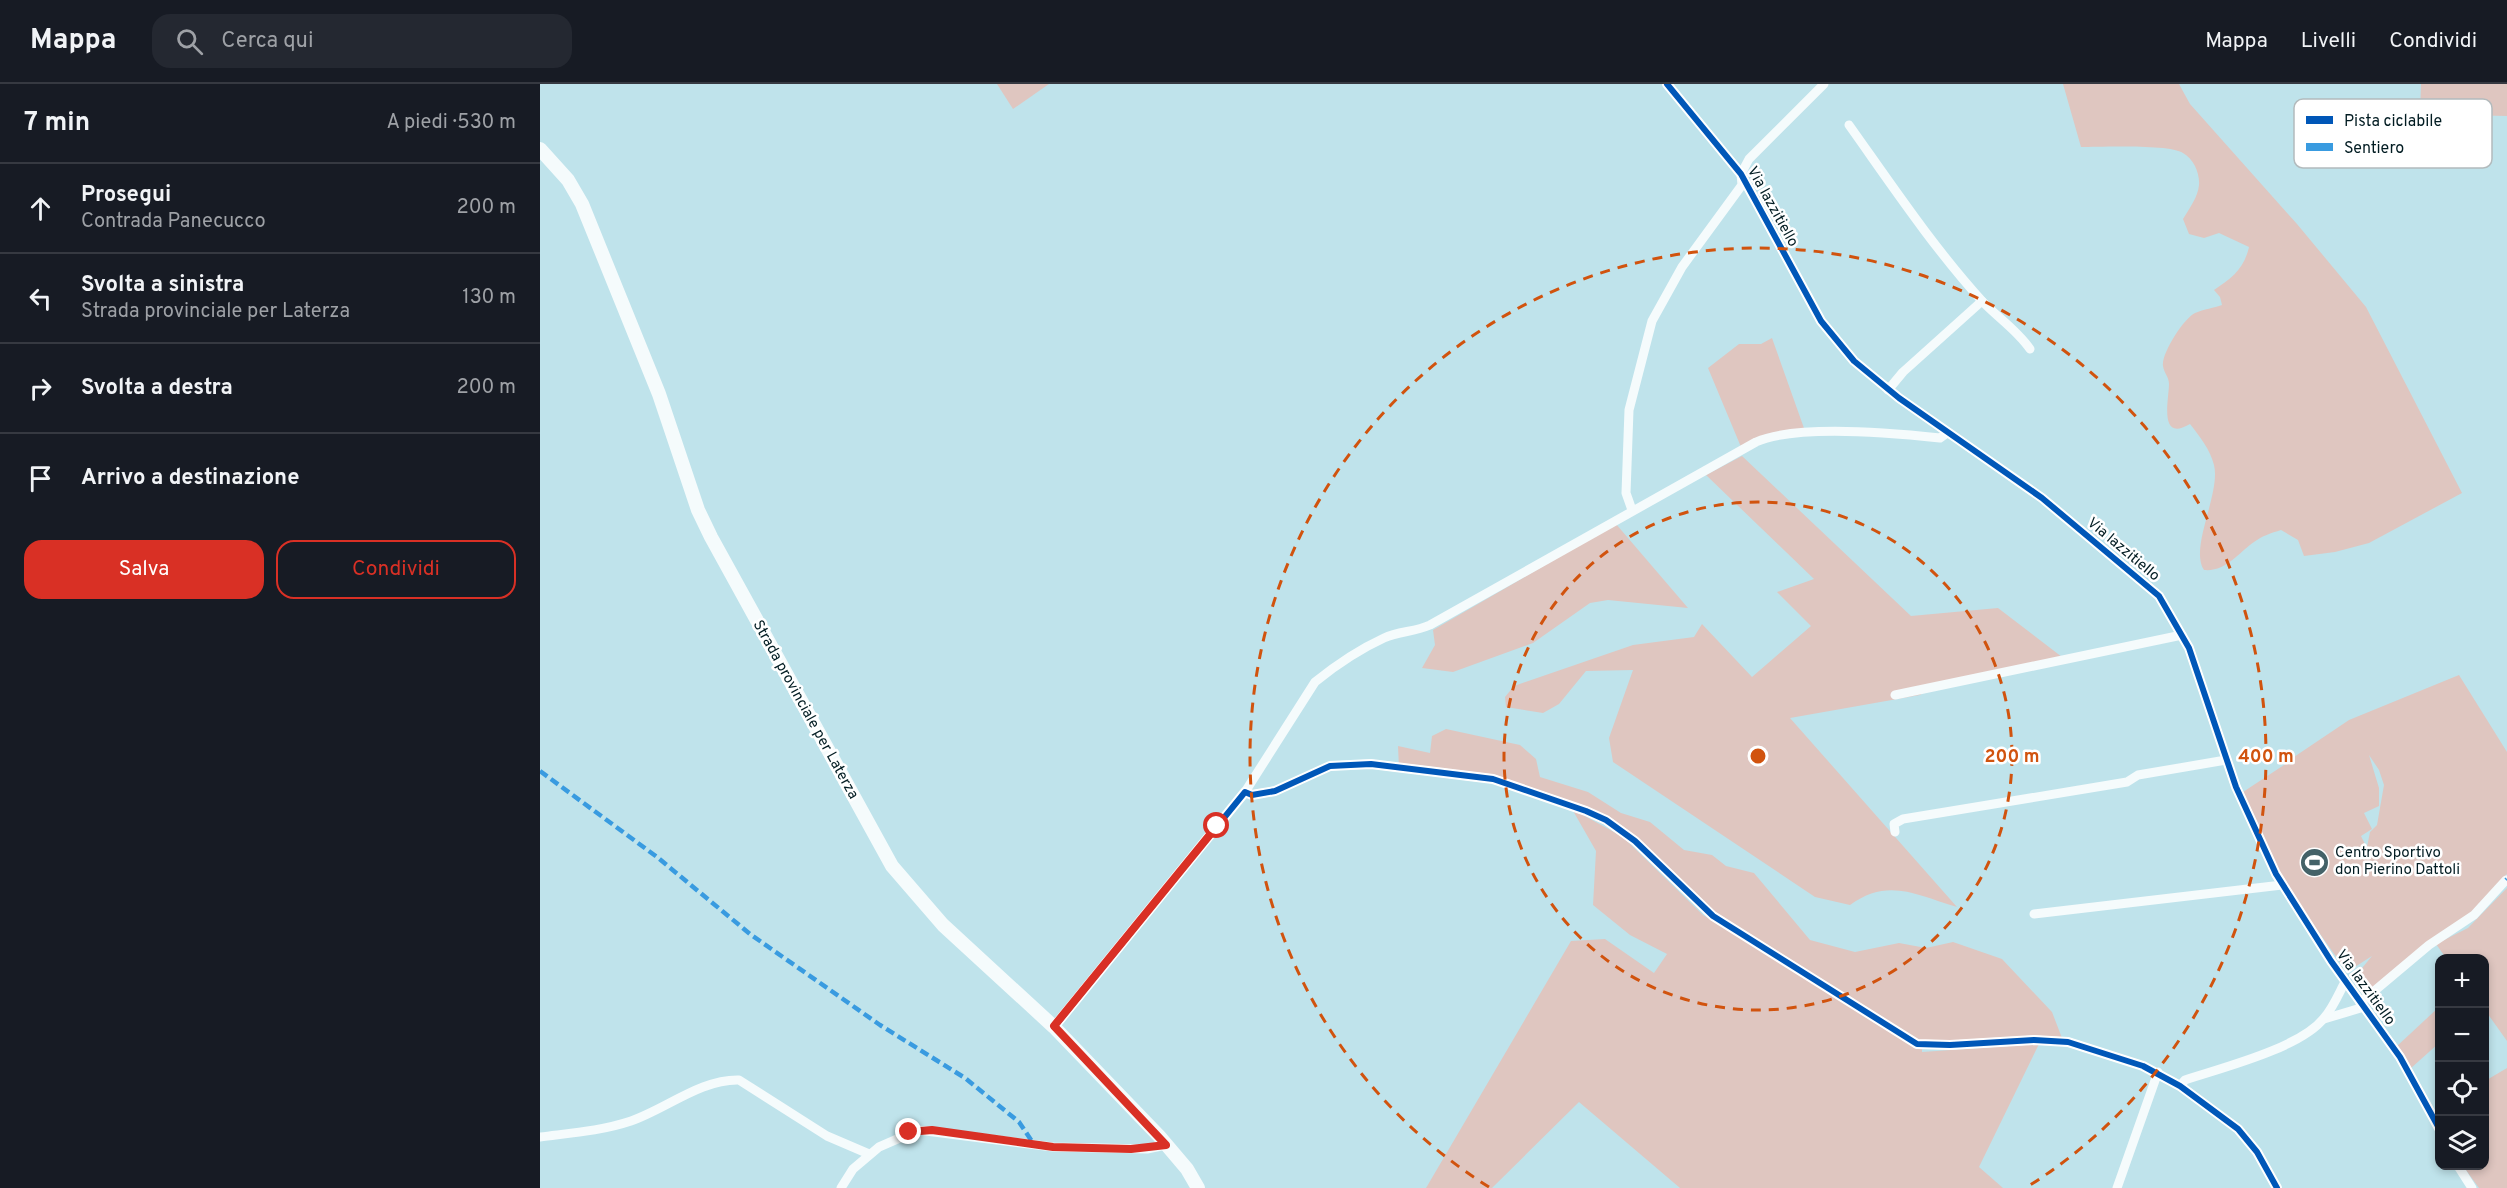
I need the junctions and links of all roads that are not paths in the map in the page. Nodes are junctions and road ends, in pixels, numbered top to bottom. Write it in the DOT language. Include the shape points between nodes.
graph roads {
  1 [pos="1667,84"];
  2 [pos="1824,84"];
  3 [pos="1848,125"];
  4 [pos="540,149"];
  5 [pos="1742,174"];
  6 [pos="1982,301"];
  7 [pos="2030,349"];
  8 [pos="1888,390"];
  9 [pos="1947,433"];
  10 [pos="1632,510"];
  11 [pos="2182,635"];
  12 [pos="1895,695"];
  13 [pos="2226,760"];
  14 [pos="1245,792"];
  15 [pos="1895,832"];
  16 [pos="2506,880"];
  17 [pos="2282,885"];
  18 [pos="2034,914"];
  19 [pos="2345,982"];
  20 [pos="2362,1005"];
  21 [pos="2324,1019"];
  22 [pos="1054,1026"];
  23 [pos="2157,1072"];
  24 [pos="2180,1086"];
  25 [pos="2435,1123"];
  26 [pos="540,1137"];
  27 [pos="1166,1145"];
  28 [pos="869,1154"];
  29 [pos="2461,1170"];
  30 [pos="842,1188"];
  31 [pos="1198,1188"];
  32 [pos="2117,1188"];
  33 [pos="2277,1188"];
  34 [pos="2472,1188"];
  1 -- 5 [label="street, Via Iazzitiello"];
  2 -- 5 [label="street" via="1771,134 1749,159"];
  3 -- 6 [label="street"];
  4 -- 22 [label="main road, Strada provinciale per Laterza" via="568,180 582,204 659,394 711,537 892,866 943,925"];
  5 -- 8 [label="street, Via Iazzitiello" via="1821,321 1854,361"];
  5 -- 10 [label="street" via="1742,185 1682,267 1652,321 1629,410 1626,484"];
  6 -- 7 [label="street"];
  6 -- 8 [label="street"];
  8 -- 9 [label="street, Via Iazzitiello"];
  9 -- 10 [label="street" via="1940,438 1804,432 1770,436"];
  9 -- 11 [label="street, Via Iazzitiello" via="2042,498 2141,578 2159,596"];
  10 -- 14 [label="street" via="1430,625 1385,638 1327,672 1315,682"];
  11 -- 12 [label="street"];
  11 -- 13 [label="street, Via Iazzitiello"];
  13 -- 15 [label="street" via="2138,775 2127,782 1904,819 1894,824"];
  13 -- 17 [label="street, Via Iazzitiello"];
  14 -- 22 [label="street"];
  14 -- 23 [label="street" via="1252,795 1275,791 1330,766 1354,763 1503,781 1606,820 1635,841 1713,916 1905,1039 1939,1046 2017,1040 2068,1042"];
  16 -- 20 [label="street" via="2474,915 2429,945"];
  17 -- 18 [label="street"];
  17 -- 19 [label="street, Via Iazzitiello"];
  19 -- 20 [label="street, Via Iazzitiello"];
  19 -- 21 [label="street"];
  20 -- 21 [label="street"];
  20 -- 25 [label="street, Via Iazzitiello" via="2400,1057"];
  21 -- 24 [label="street" via="2265,1053 2185,1080"];
  22 -- 27 [label="main road, Strada provinciale per Laterza"];
  23 -- 24 [label="street"];
  23 -- 32 [label="street"];
  24 -- 33 [label="street" via="2238,1129 2257,1152"];
  26 -- 28 [label="street" via="613,1126 707,1086 739,1080 827,1136"];
  27 -- 28 [label="street" via="1131,1149 1053,1147 925,1130 900,1136"];
  27 -- 31 [label="main road, Strada provinciale per Laterza"];
  28 -- 30 [label="street" via="853,1169"];
  29 -- 34 [label="street"];
}
